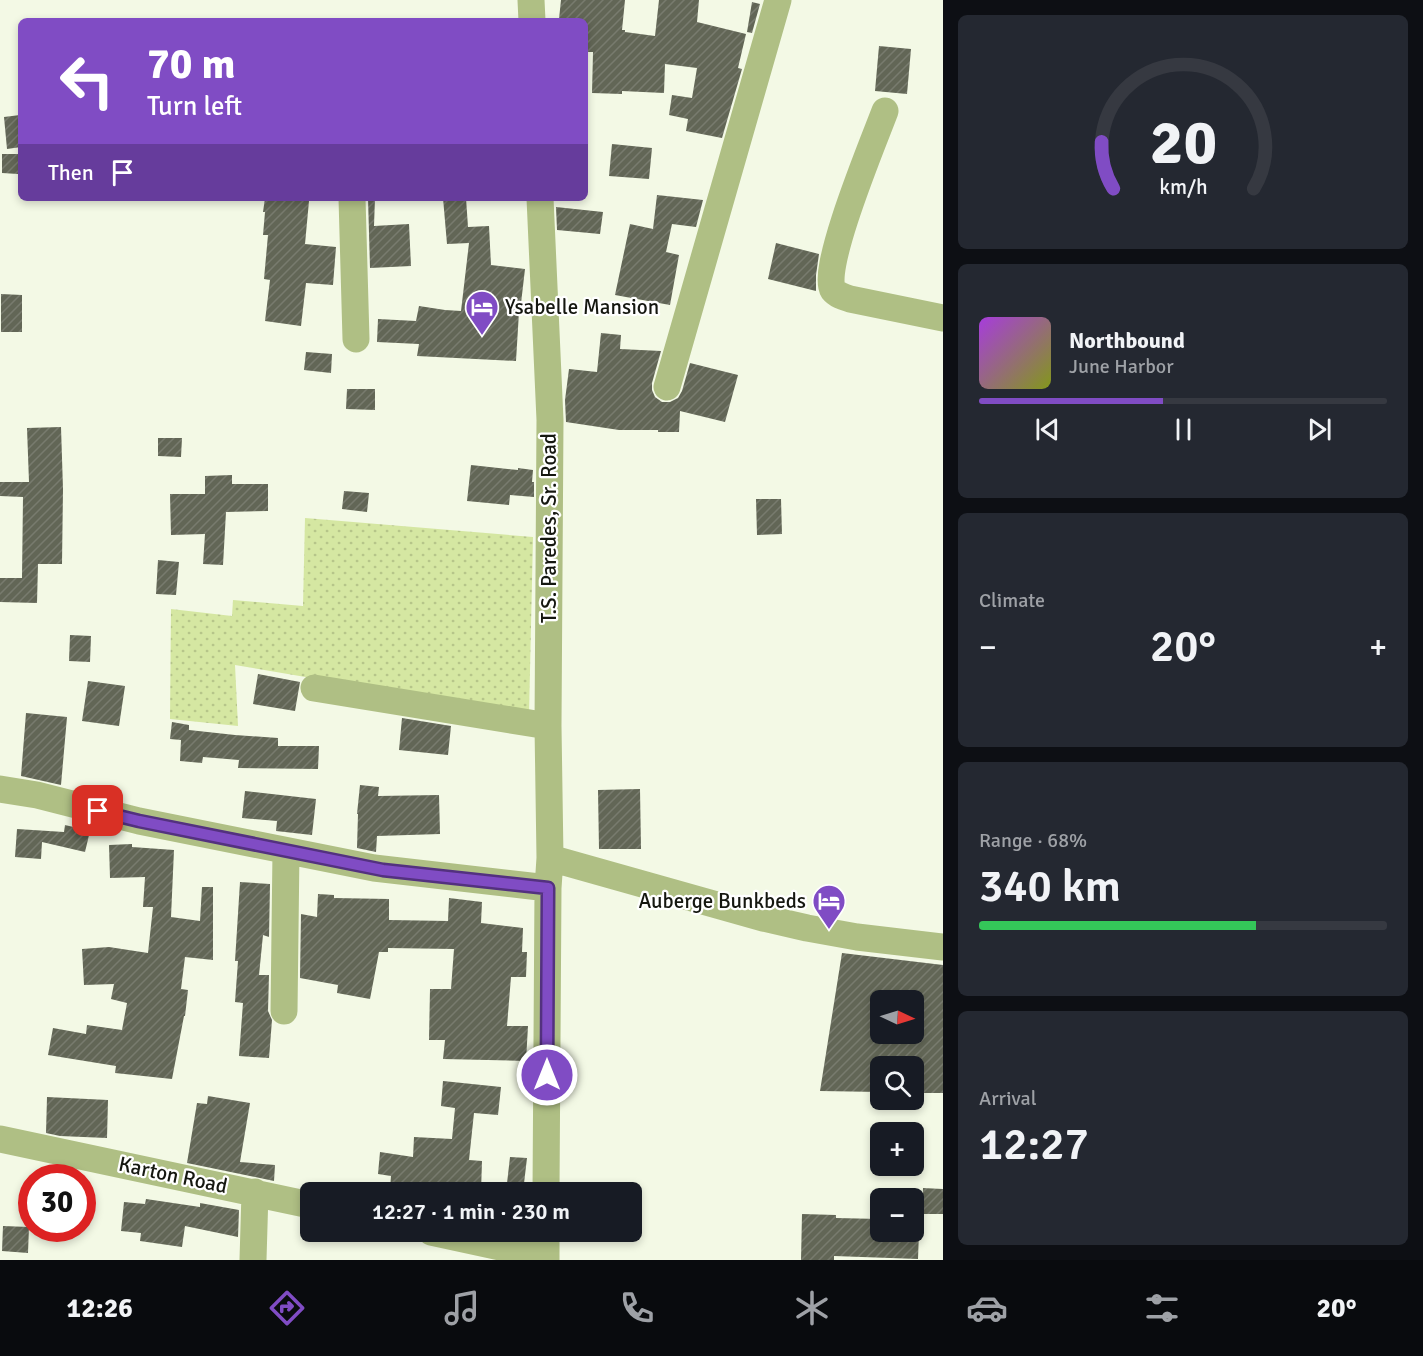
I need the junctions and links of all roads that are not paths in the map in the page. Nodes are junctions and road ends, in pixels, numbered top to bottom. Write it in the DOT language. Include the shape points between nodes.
graph roads {
  1 [pos="531,0"];
  2 [pos="778,0"];
  3 [pos="532,18"];
  4 [pos="885,111"];
  5 [pos="352,201"];
  6 [pos="540,201"];
  7 [pos="943,318"];
  8 [pos="356,339"];
  9 [pos="667,387"];
  10 [pos="314,688"];
  11 [pos="549,726"];
  12 [pos="0,789"];
  13 [pos="286,851"];
  14 [pos="550,858"];
  15 [pos="548,888"];
  16 [pos="943,947"];
  17 [pos="284,1011"];
  18 [pos="0,1139"];
  19 [pos="546,1182"];
  20 [pos="255,1192"];
  21 [pos="300,1203"];
  22 [pos="495,1242"];
  23 [pos="546,1250"];
  24 [pos="253,1260"];
  1 -- 3 [label="street"];
  2 -- 9 [label="street"];
  4 -- 7 [label="street" via="843,226 832,270 833,290 849,298"];
  5 -- 8 [label="street"];
  6 -- 11 [label="street, T.S. Paredes, Sr. Road" via="550,420"];
  10 -- 11 [label="street"];
  11 -- 14 [label="street, T.S. Paredes, Sr. Road"];
  12 -- 13 [label="street"];
  13 -- 15 [label="street" via="383,870"];
  13 -- 17 [label="street"];
  14 -- 15 [label="street, T.S. Paredes, Sr. Road"];
  14 -- 16 [label="street" via="807,928"];
  15 -- 19 [label="street, T.S. Paredes, Sr. Road"];
  18 -- 20 [label="street, Karton Road"];
  20 -- 21 [label="street, Karton Road"];
  20 -- 24 [label="street"];
  22 -- 23 [label="street"];
}
